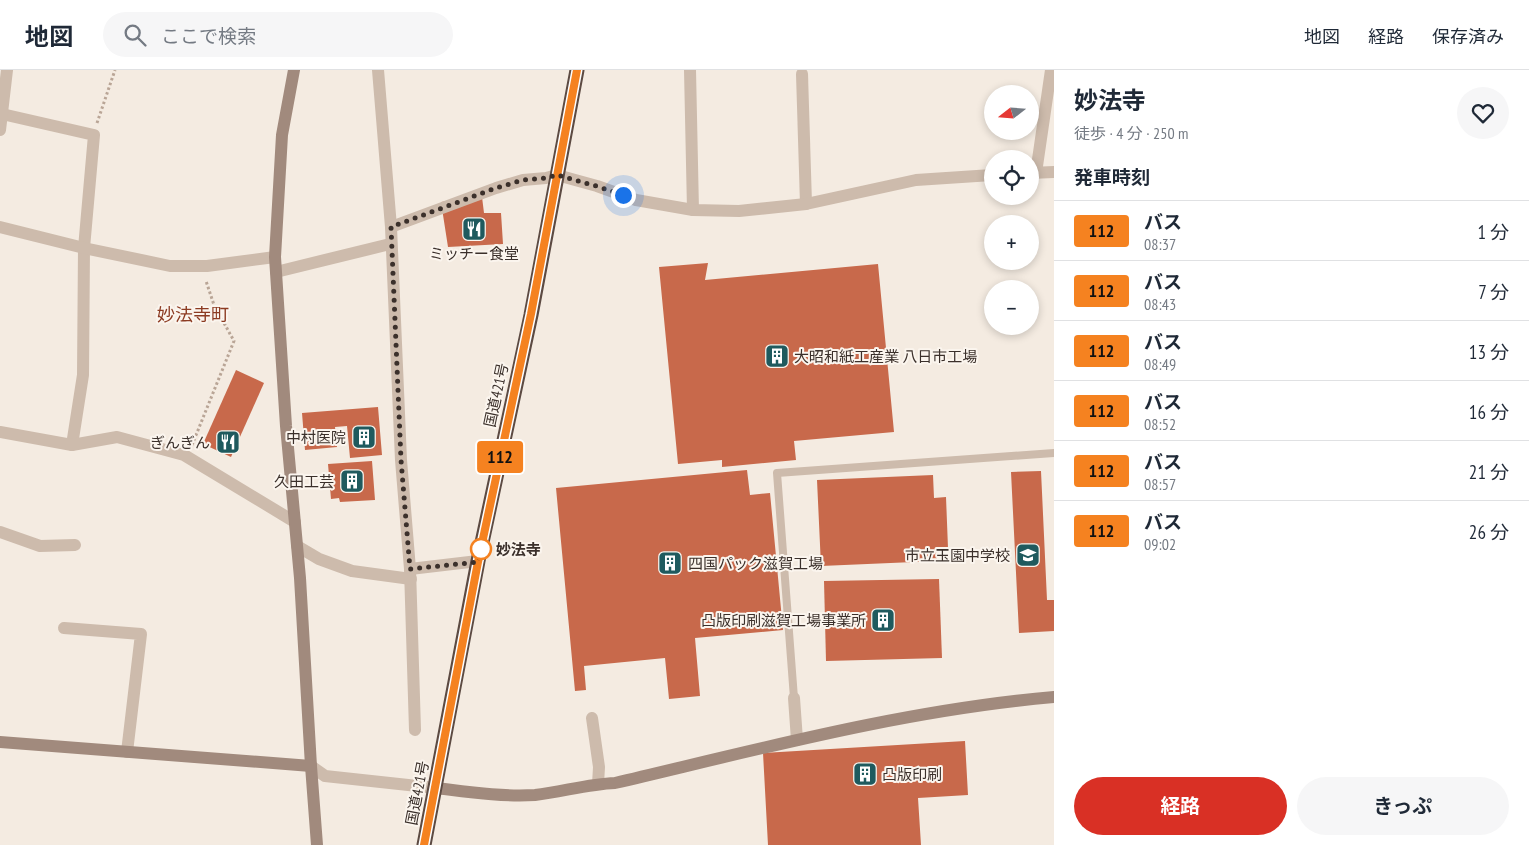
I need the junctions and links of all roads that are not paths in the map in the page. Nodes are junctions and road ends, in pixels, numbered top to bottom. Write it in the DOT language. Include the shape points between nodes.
graph roads {
  1 [pos="7,70"];
  2 [pos="294,70"];
  3 [pos="378,70"];
  4 [pos="577,70"];
  5 [pos="690,70"];
  6 [pos="1051,70"];
  7 [pos="802,74"];
  8 [pos="2,114"];
  9 [pos="0,130"];
  10 [pos="1037,150"];
  11 [pos="1054,172"];
  12 [pos="1039,173"];
  13 [pos="557,175"];
  14 [pos="984,176"];
  15 [pos="806,204"];
  16 [pos="693,210"];
  17 [pos="0,227"];
  18 [pos="391,227"];
  19 [pos="390,244"];
  20 [pos="84,248"];
  21 [pos="275,257"];
  22 [pos="276,272"];
  23 [pos="0,432"];
  24 [pos="72,445"];
  25 [pos="1054,453"];
  26 [pos="295,522"];
  27 [pos="0,532"];
  28 [pos="75,545"];
  29 [pos="297,546"];
  30 [pos="478,562"];
  31 [pos="411,574"];
  32 [pos="64,628"];
  33 [pos="1054,697"];
  34 [pos="794,698"];
  35 [pos="592,718"];
  36 [pos="415,730"];
  37 [pos="797,740"];
  38 [pos="0,742"];
  39 [pos="127,752"];
  40 [pos="310,766"];
  41 [pos="598,784"];
  42 [pos="436,788"];
  43 [pos="317,845"];
  44 [pos="424,845"];
  1 -- 8 [label="street"];
  2 -- 21 [label="street" via="282,135"];
  3 -- 18 [label="street"];
  4 -- 13 [label="highway, 国道421号"];
  5 -- 16 [label="street"];
  6 -- 10 [label="street"];
  7 -- 15 [label="street"];
  8 -- 9 [label="street"];
  8 -- 20 [label="street" via="93,135"];
  11 -- 12 [label="street"];
  13 -- 16 [label="street" via="636,200"];
  13 -- 18 [label="street" via="496,188"];
  13 -- 30 [label="highway, 国道421号"];
  14 -- 15 [label="street" via="916,180"];
  15 -- 16 [label="street" via="739,211"];
  17 -- 20 [label="street"];
  18 -- 19 [label="street"];
  19 -- 22 [label="street"];
  19 -- 31 [label="street" via="401,460"];
  20 -- 21 [label="street" via="170,266 207,266"];
  20 -- 24 [label="street" via="84,375"];
  21 -- 22 [label="street"];
  22 -- 26 [label="street"];
  23 -- 24 [label="street"];
  24 -- 26 [label="street" via="117,437 188,457"];
  25 -- 34 [label="lane" via="777,473"];
  26 -- 29 [label="street"];
  27 -- 28 [label="street" via="40,546"];
  29 -- 31 [label="street" via="319,559 352,571"];
  29 -- 40 [label="street"];
  30 -- 31 [label="street"];
  30 -- 42 [label="highway, 国道421号"];
  31 -- 36 [label="street"];
  32 -- 39 [label="street" via="141,634"];
  33 -- 37 [label="street" via="998,702"];
  34 -- 37 [label="street"];
  35 -- 41 [label="street"];
  37 -- 41 [label="street" via="615,783"];
  38 -- 39 [label="street"];
  39 -- 40 [label="street"];
  40 -- 42 [label="street" via="324,776"];
  40 -- 43 [label="street"];
  41 -- 42 [label="street" via="506,796"];
  42 -- 44 [label="highway, 国道421号"];
}
